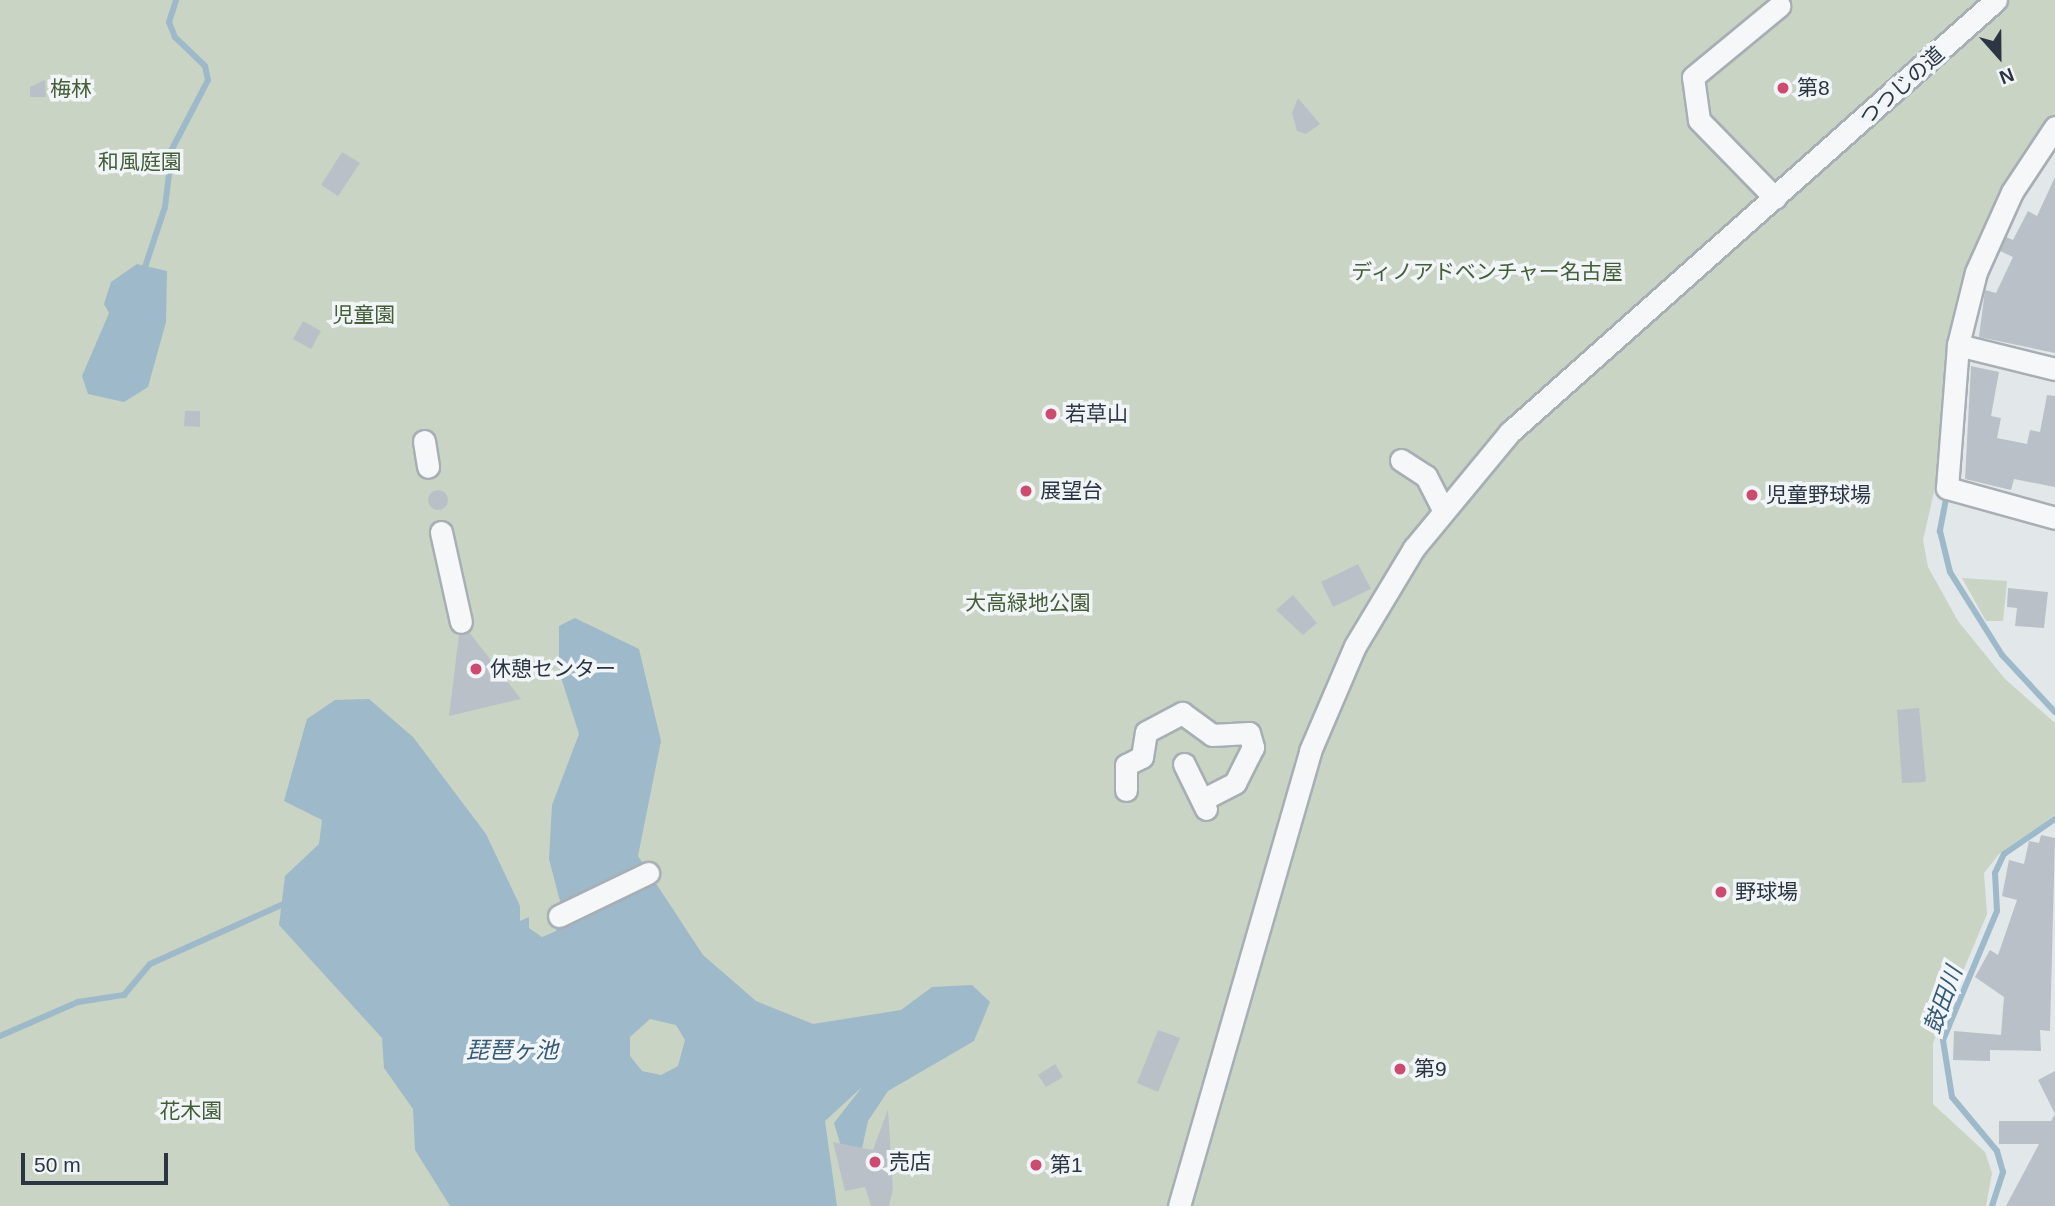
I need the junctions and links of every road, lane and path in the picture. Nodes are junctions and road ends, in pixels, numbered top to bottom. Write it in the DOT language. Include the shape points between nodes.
graph roads {
  1 [pos="1996,0"];
  2 [pos="1779,6"];
  3 [pos="2055,127"];
  4 [pos="1775,198"];
  5 [pos="1958,345"];
  6 [pos="2055,369"];
  7 [pos="424,442"];
  8 [pos="1401,460"];
  9 [pos="428,467"];
  10 [pos="1443,510"];
  11 [pos="2055,518"];
  12 [pos="441,532"];
  13 [pos="461,622"];
  14 [pos="1184,764"];
  15 [pos="1126,790"];
  16 [pos="648,873"];
  17 [pos="559,916"];
  18 [pos="1179,1206"];
  1 -- 4 [label="street, つつじの道"];
  2 -- 4 [label="street" via="1693,77 1699,120"];
  3 -- 5 [label="street" via="2012,192 1985,251"];
  4 -- 10 [label="street, つつじの道" via="1510,432"];
  5 -- 6 [label="street"];
  5 -- 11 [label="street" via="1947,488"];
  7 -- 9 [label="street"];
  8 -- 10 [label="street" via="1426,476"];
  10 -- 18 [label="street, つつじの道" via="1355,646 1310,751"];
  12 -- 13 [label="street"];
  14 -- 15 [label="street" via="1204,804 1235,783 1253,747 1249,733 1212,735 1182,713 1146,732 1142,757 1126,765"];
  16 -- 17 [label="street"];
}
